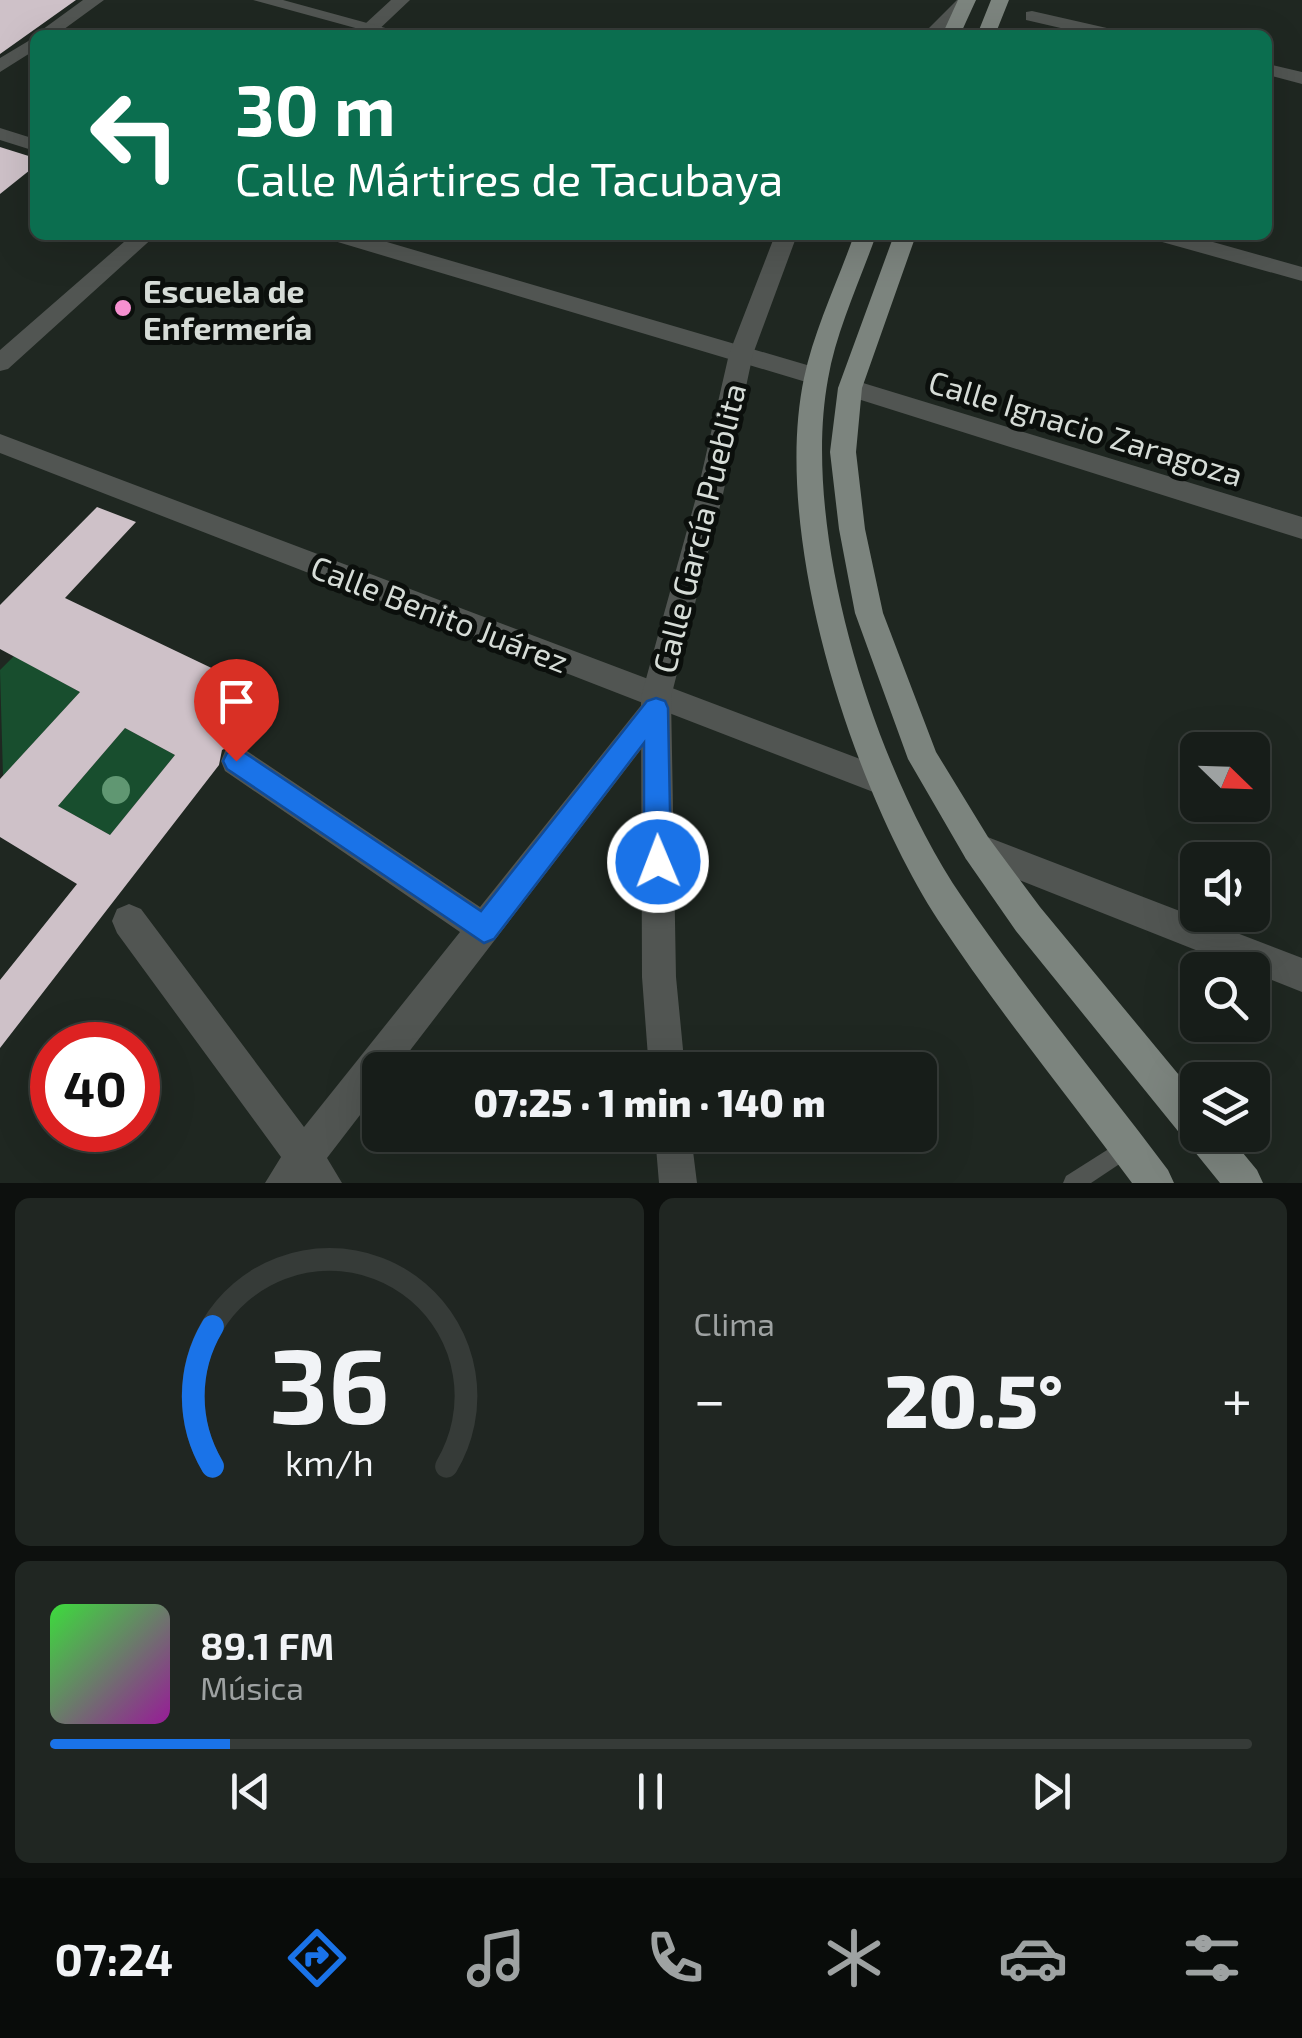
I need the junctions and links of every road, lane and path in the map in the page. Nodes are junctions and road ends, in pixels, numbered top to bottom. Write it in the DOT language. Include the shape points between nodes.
graph roads {
  1 [pos="94,0"];
  2 [pos="262,0"];
  3 [pos="401,0"];
  4 [pos="967,0"];
  5 [pos="1000,0"];
  6 [pos="1036,8"];
  7 [pos="51,30"];
  8 [pos="364,30"];
  9 [pos="368,30"];
  10 [pos="936,30"];
  11 [pos="953,30"];
  12 [pos="988,30"];
  13 [pos="1100,30"];
  14 [pos="30,45"];
  15 [pos="0,66"];
  16 [pos="1272,71"];
  17 [pos="1302,78"];
  18 [pos="0,134"];
  19 [pos="30,143"];
  20 [pos="139,240"];
  21 [pos="355,240"];
  22 [pos="784,240"];
  23 [pos="863,240"];
  24 [pos="903,240"];
  25 [pos="1181,240"];
  26 [pos="1302,274"];
  27 [pos="740,354"];
  28 [pos="0,363"];
  29 [pos="816,376"];
  30 [pos="850,388"];
  31 [pos="0,443"];
  32 [pos="1302,528"];
  33 [pos="656,703"];
  34 [pos="236,761"];
  35 [pos="881,781"];
  36 [pos="977,848"];
  37 [pos="129,920"];
  38 [pos="484,929"];
  39 [pos="1302,975"];
  40 [pos="665,1052"];
  41 [pos="1180,1106"];
  42 [pos="1126,1148"];
  43 [pos="675,1152"];
  44 [pos="1218,1152"];
  45 [pos="304,1175"];
  46 [pos="678,1183"];
  47 [pos="1073,1183"];
  48 [pos="1155,1183"];
  49 [pos="1244,1183"];
  1 -- 7 [label="street"];
  2 -- 8 [label="street"];
  3 -- 9 [label="street"];
  4 -- 10 [label="street"];
  4 -- 11 [label="main road"];
  5 -- 12 [label="main road"];
  6 -- 13 [label="street"];
  14 -- 15 [label="street"];
  16 -- 17 [label="street"];
  18 -- 19 [label="street"];
  20 -- 28 [label="street"];
  21 -- 27 [label="street"];
  22 -- 27 [label="street, Calle García Pueblita"];
  23 -- 29 [label="main road"];
  24 -- 30 [label="main road"];
  25 -- 26 [label="street"];
  27 -- 29 [label="street"];
  27 -- 33 [label="street, Calle García Pueblita"];
  29 -- 35 [label="main road" via="808,443 812,526 830,617"];
  30 -- 32 [label="street, Calle Ignacio Zaragoza"];
  30 -- 36 [label="main road" via="843,452 869,613 923,759"];
  31 -- 33 [label="street, Calle Benito Juárez"];
  33 -- 35 [label="street, Calle Benito Juárez"];
  33 -- 38 [label="street"];
  33 -- 40 [label="street, Calle García Pueblita" via="658,977"];
  34 -- 38 [label="street"];
  35 -- 42 [label="main road" via="949,907"];
  36 -- 39 [label="street"];
  36 -- 41 [label="main road"];
  37 -- 45 [label="street"];
  38 -- 45 [label="street"];
  42 -- 47 [label="lane"];
  42 -- 48 [label="main road"];
  43 -- 46 [label="street"];
  44 -- 49 [label="main road"];
}
